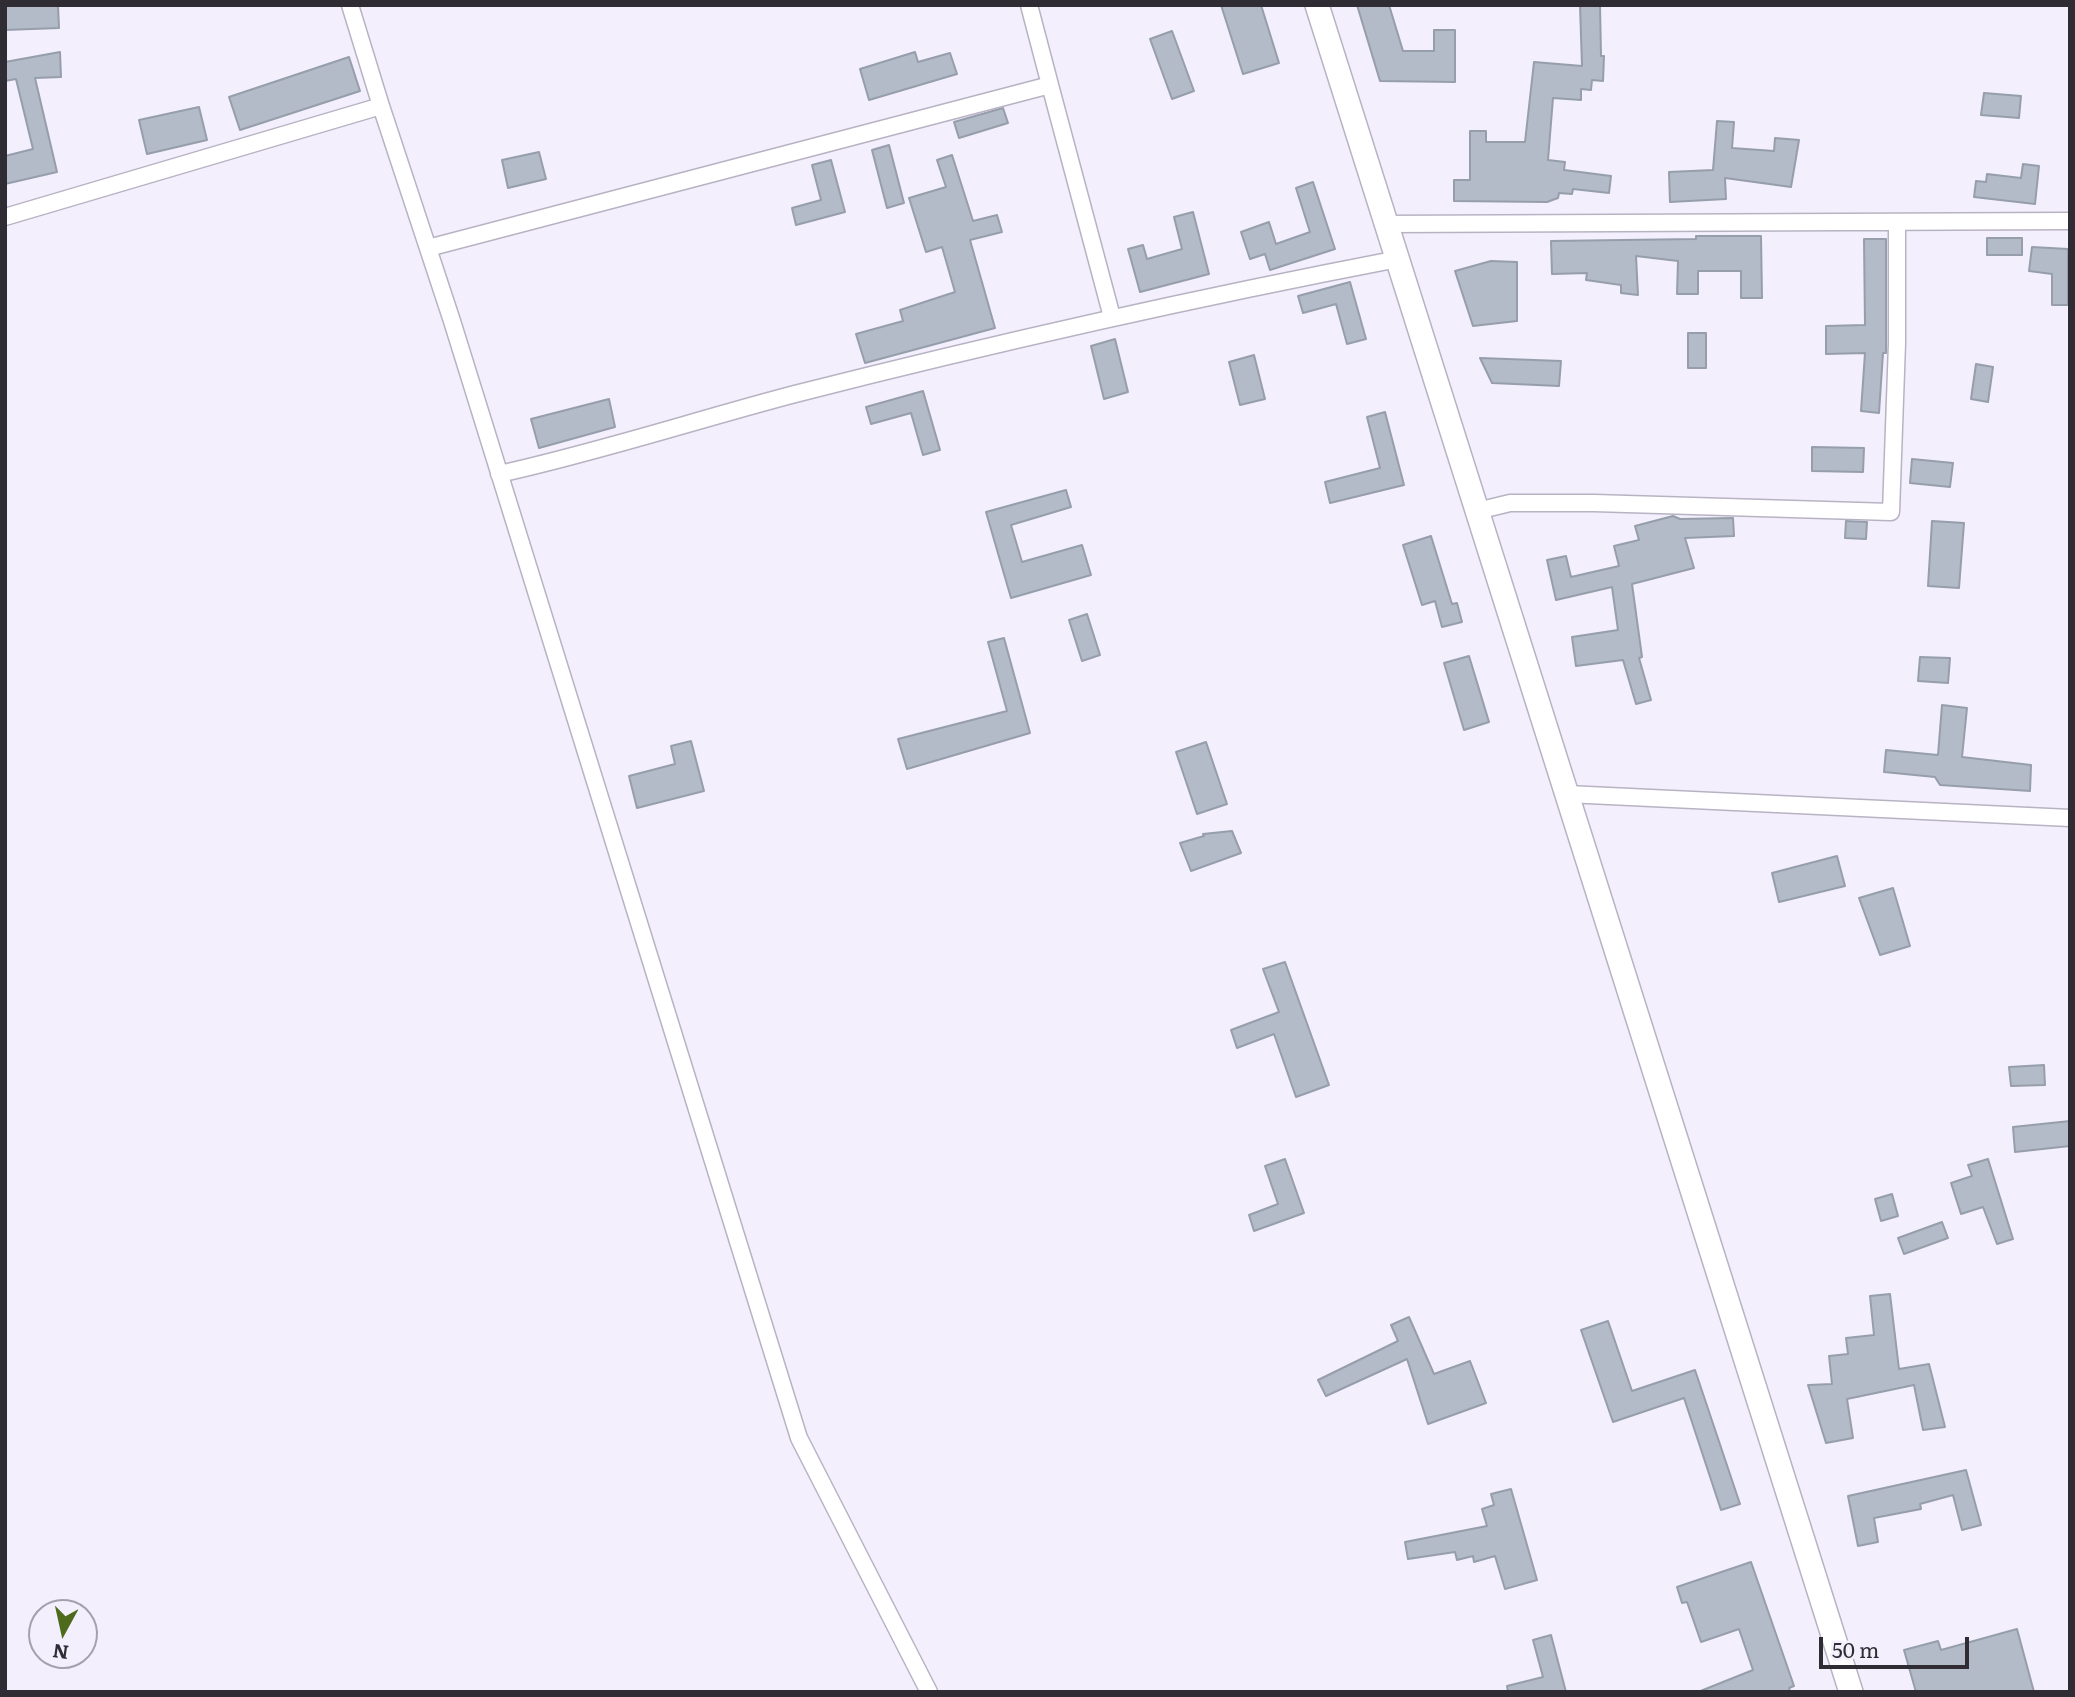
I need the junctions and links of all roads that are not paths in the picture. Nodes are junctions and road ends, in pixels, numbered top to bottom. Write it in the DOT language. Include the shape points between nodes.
graph roads {
  1 [pos="351,5"];
  2 [pos="1029,5"];
  3 [pos="1317,5"];
  4 [pos="1050,85"];
  5 [pos="381,106"];
  6 [pos="5,217"];
  7 [pos="2070,221"];
  8 [pos="1897,222"];
  9 [pos="1387,224"];
  10 [pos="428,248"];
  11 [pos="1398,259"];
  12 [pos="1112,317"];
  13 [pos="499,474"];
  14 [pos="1477,511"];
  15 [pos="1567,793"];
  16 [pos="2070,818"];
  17 [pos="929,1692"];
  18 [pos="1851,1692"];
  1 -- 5 [label="street"];
  2 -- 4 [label="street"];
  3 -- 9 [label="street"];
  4 -- 10 [label="street"];
  4 -- 12 [label="street"];
  5 -- 6 [label="street"];
  5 -- 10 [label="street"];
  7 -- 8 [label="street"];
  8 -- 9 [label="street"];
  8 -- 14 [label="street" via="1891,512 1594,503 1510,503"];
  9 -- 11 [label="street"];
  10 -- 13 [label="street"];
  11 -- 12 [label="street"];
  11 -- 14 [label="street"];
  12 -- 13 [label="street" via="792,395"];
  13 -- 17 [label="street" via="799,1438"];
  14 -- 15 [label="street"];
  15 -- 16 [label="street"];
  15 -- 18 [label="street"];
}
